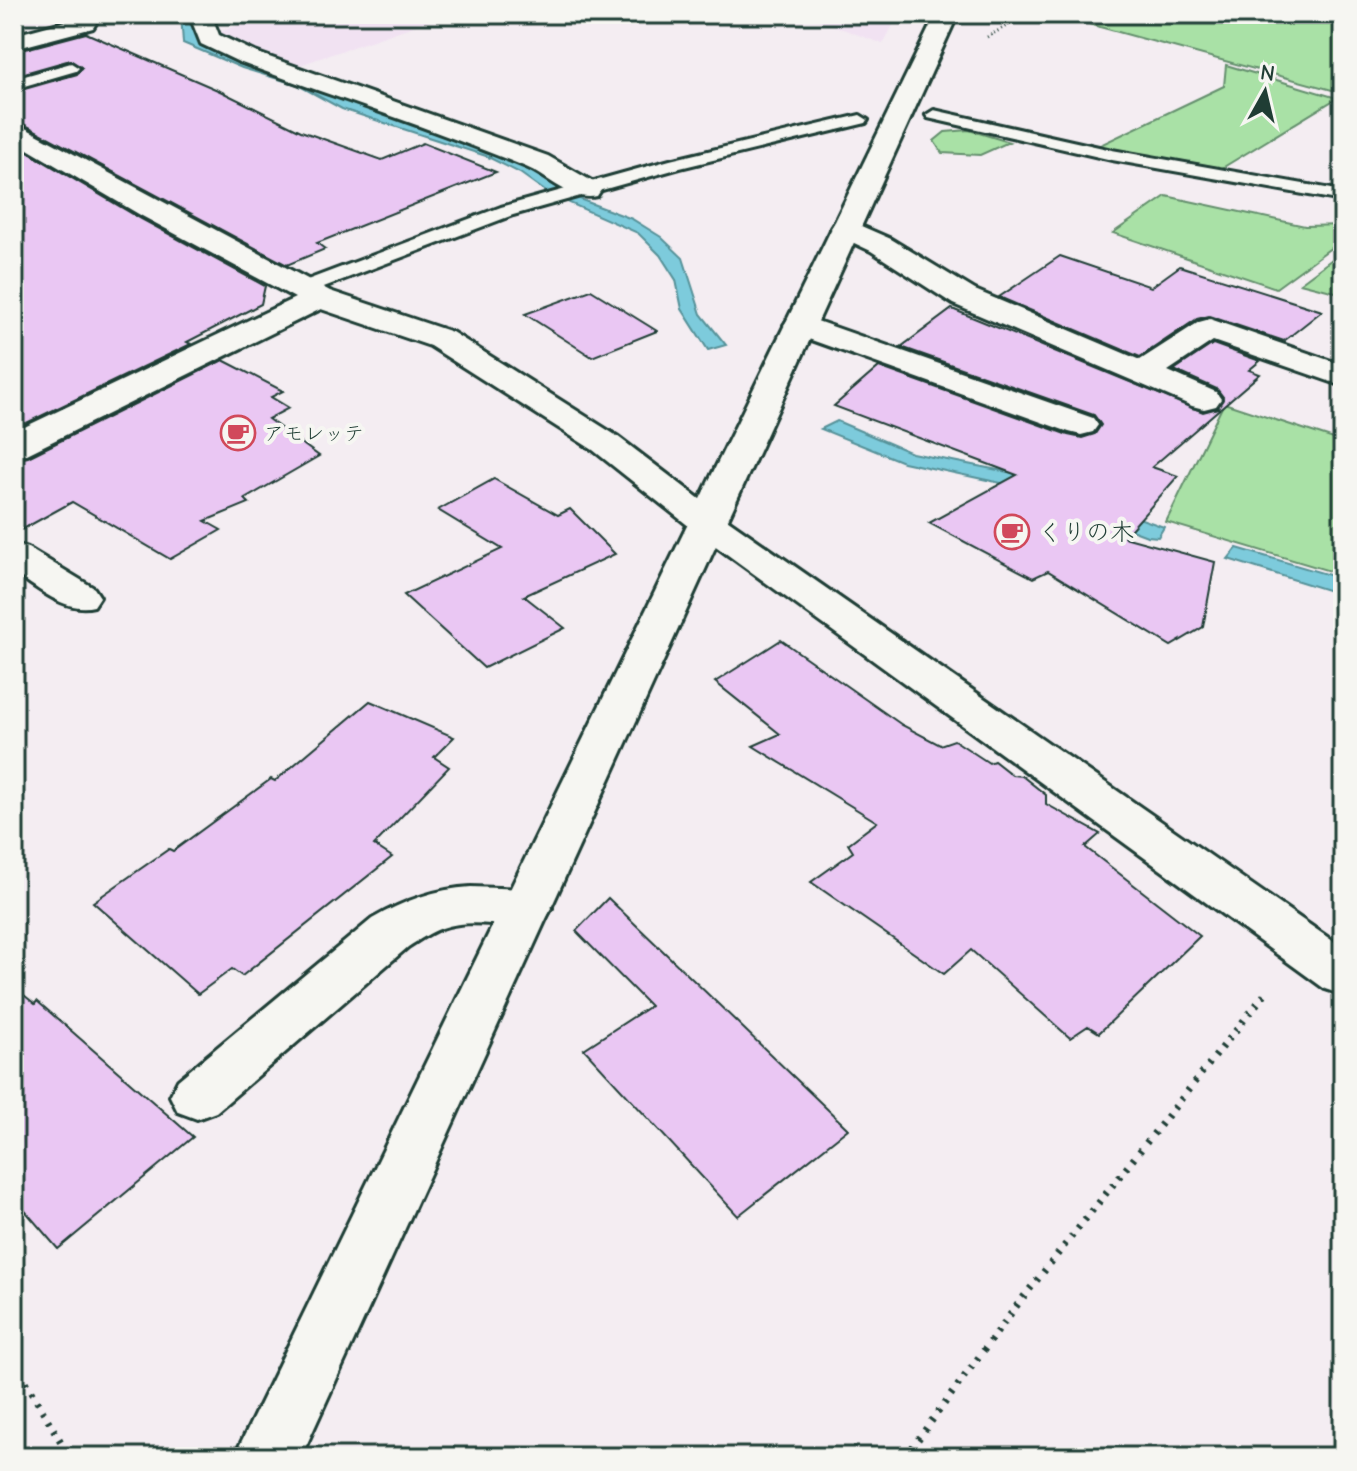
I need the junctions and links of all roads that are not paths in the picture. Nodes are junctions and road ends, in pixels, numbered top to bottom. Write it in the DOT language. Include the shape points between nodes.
graph roads {
  1 [pos="200,14"];
  2 [pos="85,23"];
  3 [pos="961,29"];
  4 [pos="14,42"];
  5 [pos="71,68"];
  6 [pos="14,84"];
  7 [pos="934,115"];
  8 [pos="860,120"];
  9 [pos="16,133"];
  10 [pos="587,190"];
  11 [pos="1343,196"];
  12 [pos="845,228"];
  13 [pos="310,293"];
  14 [pos="800,325"];
  15 [pos="1143,373"];
  16 [pos="1343,376"];
  17 [pos="1204,399"];
  18 [pos="1081,425"];
  19 [pos="14,446"];
  20 [pos="708,523"];
  21 [pos="14,556"];
  22 [pos="80,597"];
  23 [pos="527,908"];
  24 [pos="1343,975"];
  25 [pos="197,1096"];
  26 [pos="267,1457"];
  1 -- 10 [label="street" via="209,39 247,57 538,162"];
  2 -- 4 [label="street"];
  3 -- 12 [label="street"];
  5 -- 6 [label="lane"];
  7 -- 11 [label="lane" via="1112,155"];
  8 -- 10 [label="lane"];
  9 -- 13 [label="street"];
  10 -- 13 [label="lane" via="507,211"];
  12 -- 14 [label="street"];
  12 -- 15 [label="street" via="964,297"];
  13 -- 19 [label="street"];
  13 -- 20 [label="street" via="441,339 605,443"];
  14 -- 18 [label="street"];
  14 -- 20 [label="street"];
  15 -- 16 [label="street" via="1210,329"];
  15 -- 17 [label="street"];
  20 -- 23 [label="street"];
  20 -- 24 [label="street"];
  21 -- 22 [label="street"];
  23 -- 25 [label="street" via="461,904 418,915"];
  23 -- 26 [label="street"];
}
